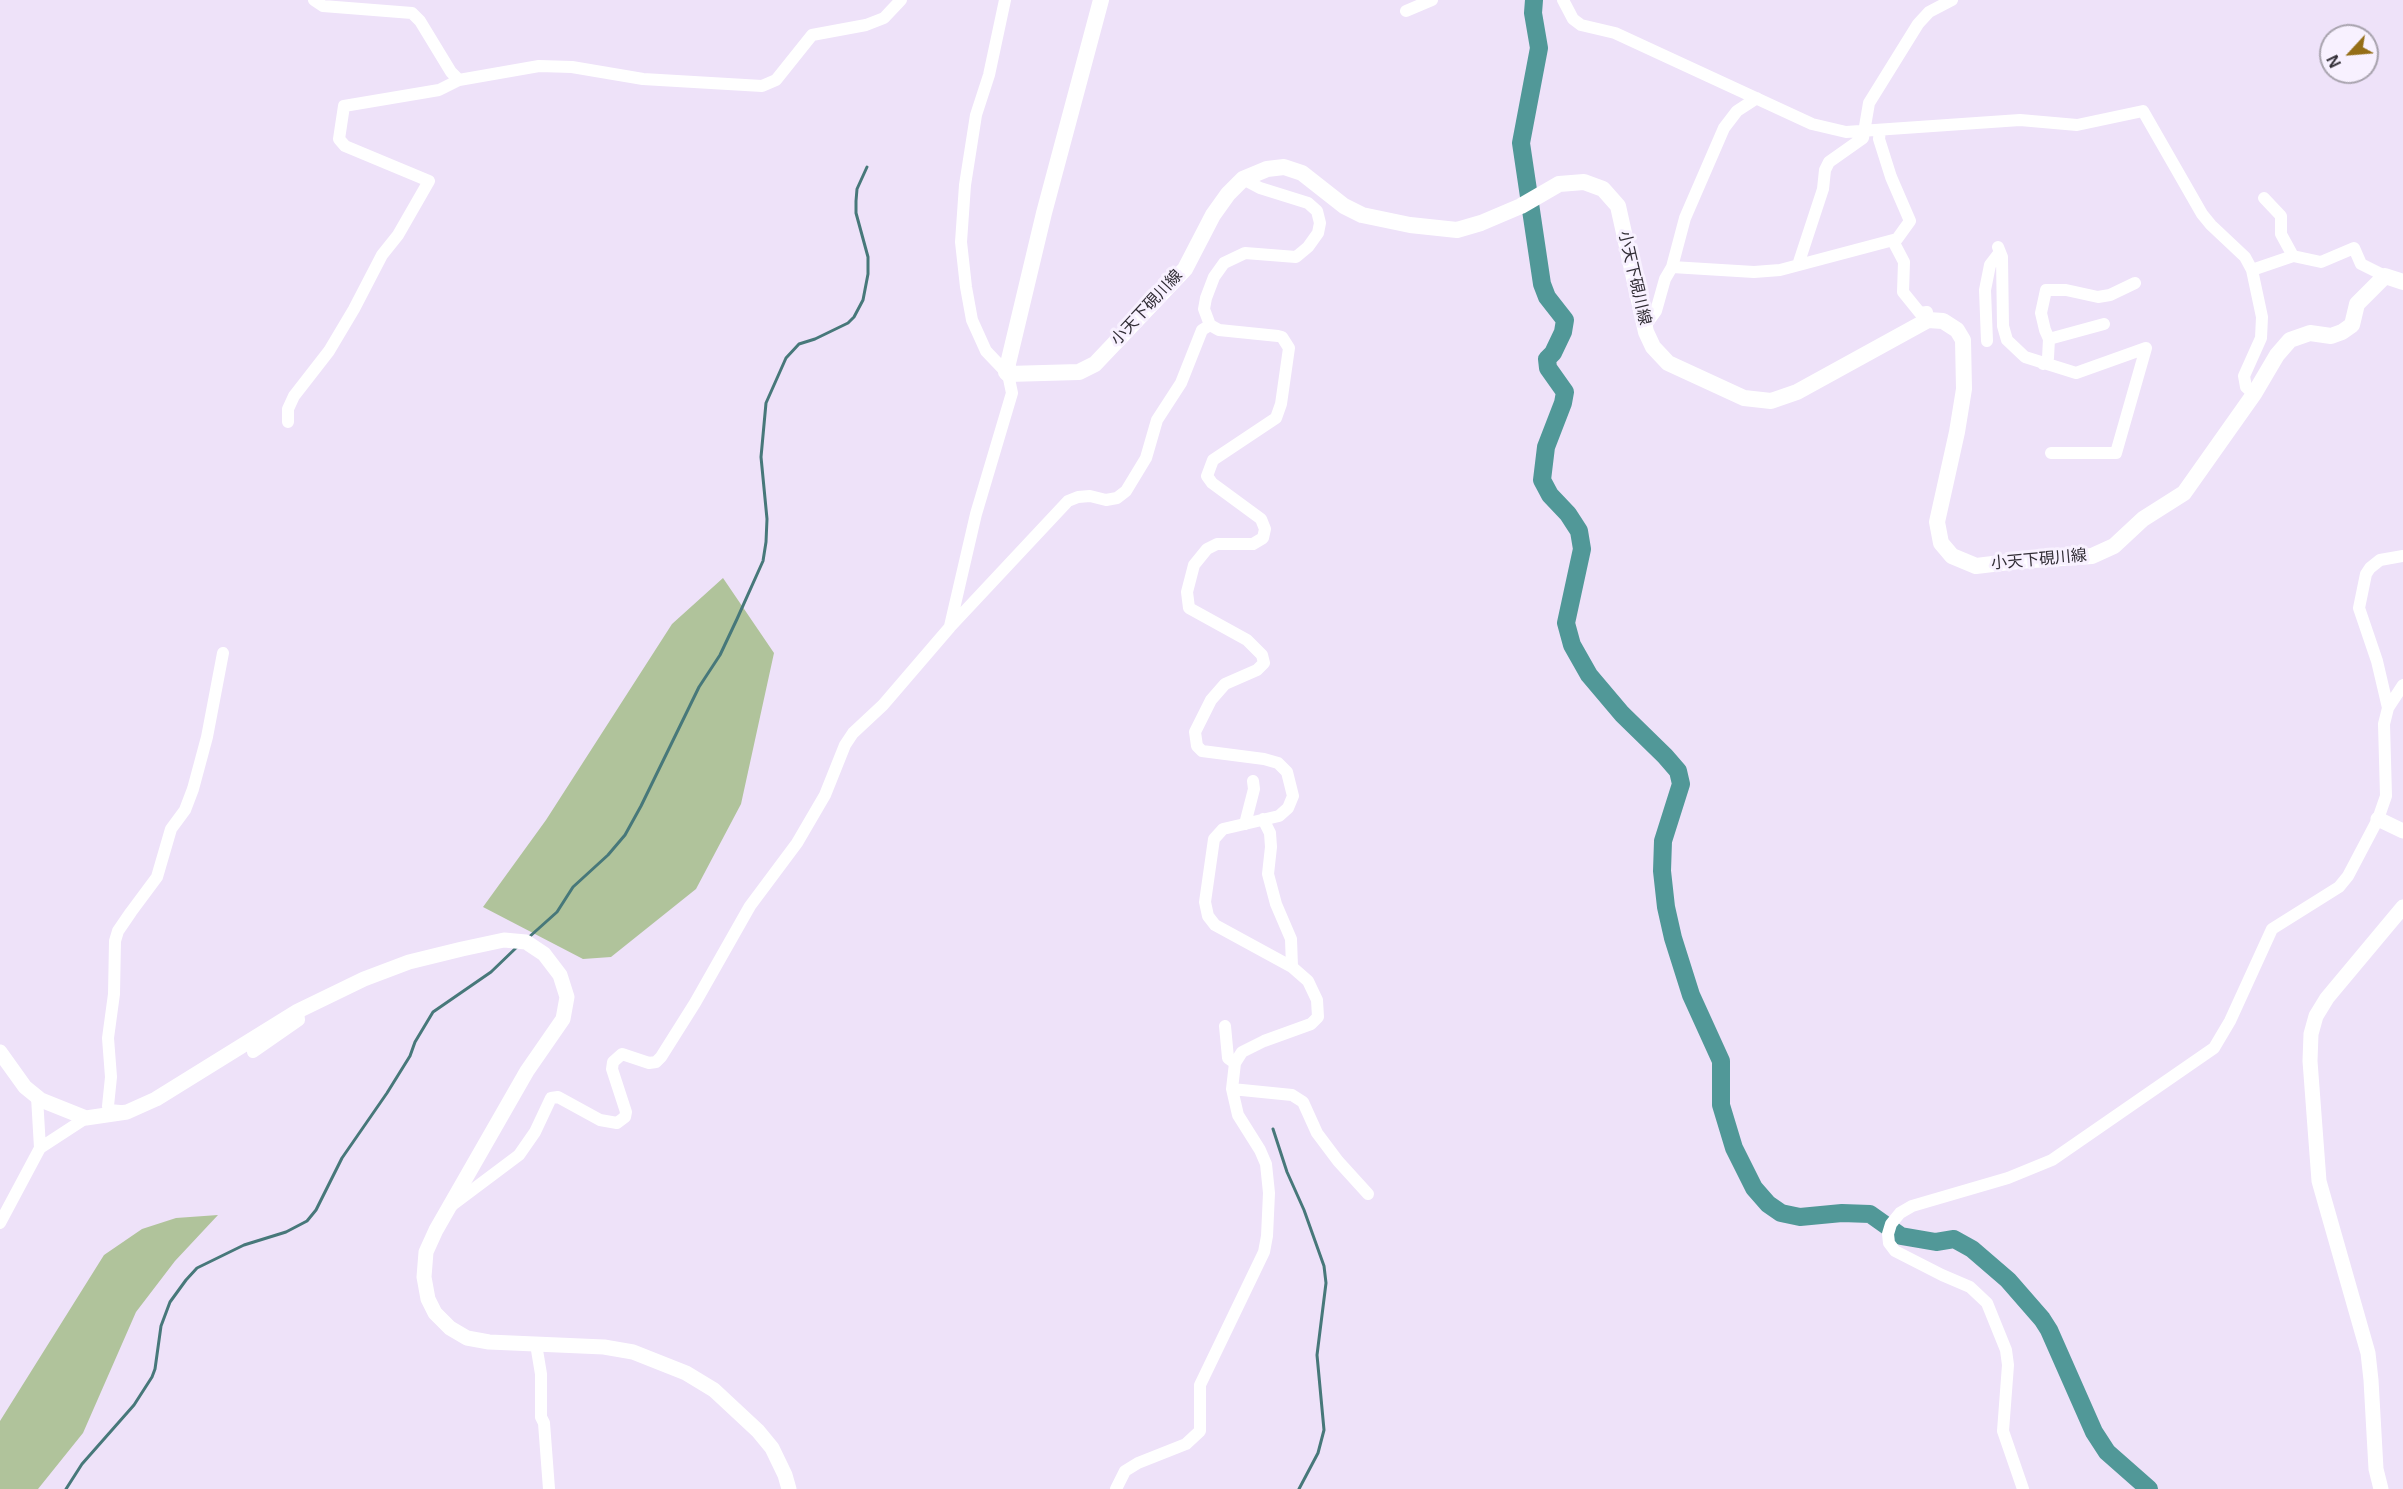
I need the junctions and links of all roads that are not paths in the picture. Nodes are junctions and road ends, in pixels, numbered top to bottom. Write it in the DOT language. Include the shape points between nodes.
graph roads {
  1 [pos="314,0"];
  2 [pos="901,0"];
  3 [pos="1005,0"];
  4 [pos="1101,0"];
  5 [pos="1432,0"];
  6 [pos="1563,0"];
  7 [pos="1952,0"];
  8 [pos="1406,11"];
  9 [pos="459,80"];
  10 [pos="1757,98"];
  11 [pos="1880,130"];
  12 [pos="1865,131"];
  13 [pos="1243,179"];
  14 [pos="2264,198"];
  15 [pos="1893,241"];
  16 [pos="2293,256"];
  17 [pos="1798,265"];
  18 [pos="1671,267"];
  19 [pos="2252,270"];
  20 [pos="2385,276"];
  21 [pos="2403,282"];
  22 [pos="2135,284"];
  23 [pos="1927,312"];
  24 [pos="2104,324"];
  25 [pos="1210,325"];
  26 [pos="1645,326"];
  27 [pos="2049,339"];
  28 [pos="1987,340"];
  29 [pos="2043,363"];
  30 [pos="1007,373"];
  31 [pos="2254,394"];
  32 [pos="288,422"];
  33 [pos="2051,453"];
  34 [pos="2403,556"];
  35 [pos="950,627"];
  36 [pos="223,653"];
  37 [pos="2403,686"];
  38 [pos="2388,708"];
  39 [pos="1253,781"];
  40 [pos="1263,819"];
  41 [pos="2378,819"];
  42 [pos="1245,824"];
  43 [pos="2403,831"];
  44 [pos="2403,907"];
  45 [pos="1292,967"];
  46 [pos="298,1011"];
  47 [pos="1225,1026"];
  48 [pos="0,1052"];
  49 [pos="254,1052"];
  50 [pos="1236,1063"];
  51 [pos="1232,1089"];
  52 [pos="37,1097"];
  53 [pos="127,1112"];
  54 [pos="86,1119"];
  55 [pos="40,1148"];
  56 [pos="1368,1194"];
  57 [pos="448,1208"];
  58 [pos="0,1223"];
  59 [pos="536,1344"];
  60 [pos="549,1489"];
  61 [pos="789,1489"];
  62 [pos="1116,1489"];
  63 [pos="2023,1489"];
  64 [pos="2381,1489"];
  1 -- 9 [label="street" via="323,6 412,13"];
  2 -- 9 [label="street" via="884,18 812,35 776,80 762,86 643,79 572,67 539,66"];
  3 -- 30 [label="street" via="976,115 961,242 972,320 986,351"];
  4 -- 30 [label="main road" via="1044,213"];
  5 -- 8 [label="street"];
  6 -- 10 [label="street" via="1581,25 1615,33"];
  7 -- 12 [label="street" via="1929,12 1918,24 1869,103"];
  9 -- 32 [label="street" via="439,90 344,106 339,139 345,146 429,181 329,351 294,396"];
  10 -- 12 [label="street" via="1812,124 1846,132"];
  10 -- 18 [label="street" via="1737,111 1724,128 1684,218"];
  11 -- 12 [label="street"];
  11 -- 15 [label="street" via="1891,177 1910,221"];
  11 -- 19 [label="street" via="2020,120 2077,125 2143,111 2202,214 2245,257"];
  12 -- 17 [label="street" via="1863,138 1842,151 1825,170 1823,189"];
  13 -- 25 [label="street" via="1308,203 1317,211 1318,233 1296,256 1245,252 1224,263 1206,298 1204,309"];
  13 -- 26 [label="main road, 小天下硯川線" via="1284,167 1302,173 1362,215 1457,230 1481,223 1559,184 1584,182 1603,189 1618,207"];
  13 -- 30 [label="main road, 小天下硯川線" via="1213,214 1185,269 1095,364 1079,372"];
  14 -- 16 [label="street" via="2281,216 2281,234"];
  15 -- 17 [label="street"];
  15 -- 23 [label="street" via="1904,262 1903,292 1920,313"];
  16 -- 19 [label="street"];
  16 -- 20 [label="street" via="2321,262 2354,248 2361,264"];
  17 -- 18 [label="street" via="1754,272"];
  18 -- 26 [label="street" via="1656,310"];
  19 -- 31 [label="street" via="2262,318 2258,347 2244,376 2246,387"];
  20 -- 21 [label="main road"];
  20 -- 31 [label="main road, 小天下硯川線" via="2357,304 2352,325 2342,332 2331,336 2310,333 2290,340"];
  22 -- 27 [label="street" via="2098,297 2046,290 2041,313"];
  24 -- 27 [label="street"];
  25 -- 35 [label="street" via="1202,330 1181,383 1157,420 1146,458 1126,491 1106,500 1090,496 1068,501"];
  25 -- 40 [label="street" via="1219,330 1278,336 1289,348 1276,418 1213,460 1207,476 1261,519 1263,538 1253,544 1217,544 1207,549 1194,565 1187,592 1189,609 1247,640 1262,655 1264,663 1257,670 1225,684 1211,700 1195,732 1202,751 1264,759 1278,763 1287,772 1293,796 1288,808 1279,816"];
  26 -- 31 [label="main road, 小天下硯川線" via="1653,347 1668,363 1744,398 1771,401 1797,392 1928,320 1943,321 1958,330 1963,340 1964,389 1937,522 1941,543 1952,556 1976,566 2092,556 2114,546 2143,519 2184,493"];
  27 -- 29 [label="street" via="2048,358"];
  28 -- 29 [label="street" via="1984,290 1990,265 1999,250 2007,340 2025,357"];
  29 -- 33 [label="street" via="2076,373 2146,348 2116,453"];
  30 -- 35 [label="street" via="1012,393 976,514"];
  34 -- 38 [label="street" via="2380,560 2370,567 2359,608"];
  35 -- 57 [label="street" via="883,705 853,733 825,795 797,843 750,906 662,1057 649,1063 622,1054 615,1058 612,1069 625,1117 617,1123 600,1120 558,1097 551,1098 519,1155"];
  36 -- 53 [label="street" via="193,789 185,810 171,829 157,877 115,941 108,1106 109,1110"];
  37 -- 38 [label="street"];
  38 -- 41 [label="street" via="2384,724 2386,796"];
  39 -- 42 [label="street"];
  40 -- 42 [label="street"];
  40 -- 45 [label="street" via="1272,847 1268,874 1292,939"];
  41 -- 43 [label="street"];
  41 -- 63 [label="street" via="2348,876 2338,887 2272,929 2214,1048 2036,1169 1912,1206 1900,1213 1889,1229 1889,1243 1895,1251 1970,1287 1987,1303 2006,1350 2003,1431"];
  42 -- 45 [label="street" via="1223,829 1214,839 1205,902 1208,916 1215,925"];
  44 -- 64 [label="street" via="2327,998 2316,1016 2311,1052 2319,1181 2367,1353"];
  45 -- 50 [label="street" via="1308,981 1317,1000 1318,1017 1303,1028 1242,1052"];
  46 -- 49 [label="street" via="299,1020"];
  46 -- 53 [label="street" via="156,1100"];
  46 -- 57 [label="street" via="409,962 504,940 526,942 544,954 560,975 567,997 563,1019 526,1071"];
  47 -- 50 [label="street" via="1228,1058"];
  48 -- 52 [label="street"];
  50 -- 51 [label="street"];
  51 -- 56 [label="street" via="1292,1095 1302,1102 1317,1133"];
  51 -- 62 [label="street" via="1238,1115 1266,1164 1269,1193 1264,1252 1200,1385 1200,1431 1186,1444 1125,1471"];
  52 -- 54 [label="street"];
  52 -- 55 [label="street"];
  53 -- 54 [label="street"];
  54 -- 55 [label="street"];
  55 -- 58 [label="street"];
  57 -- 59 [label="street" via="426,1252 423,1277 435,1312 467,1338"];
  59 -- 60 [label="street"];
  59 -- 61 [label="street" via="633,1352 686,1373 714,1390 758,1431 772,1448"];
}
